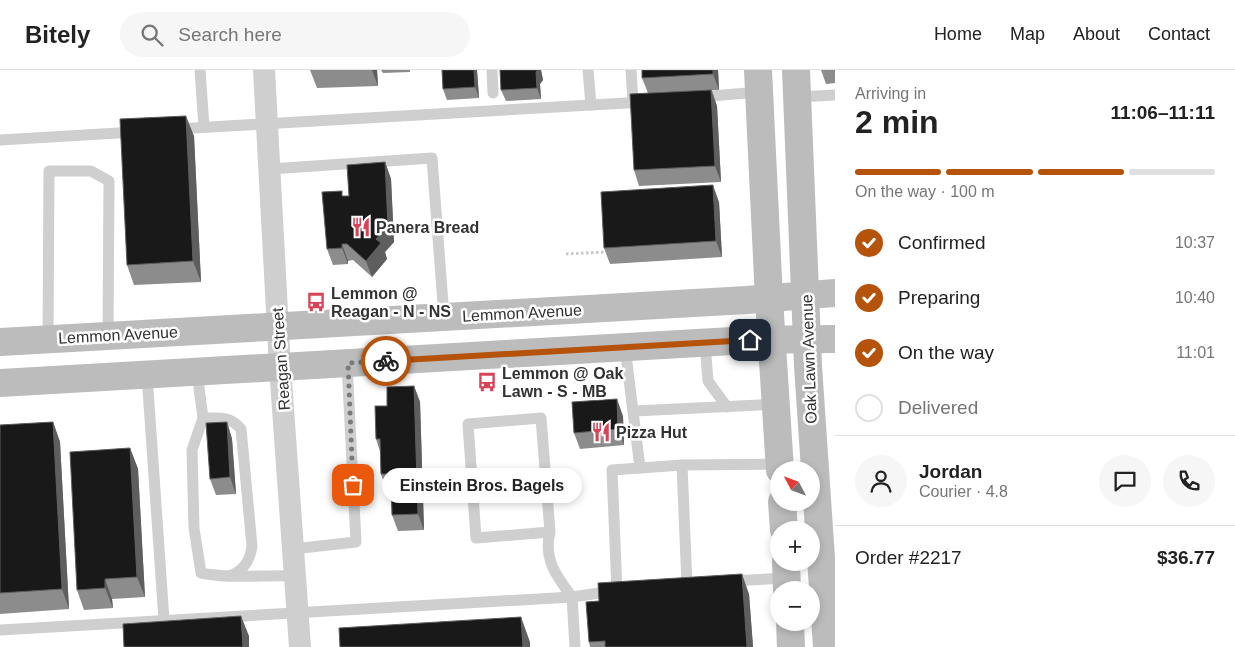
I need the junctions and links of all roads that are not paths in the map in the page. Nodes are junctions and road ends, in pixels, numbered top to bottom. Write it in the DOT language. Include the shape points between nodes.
graph roads {
  1 [pos="200,70"];
  2 [pos="264,70"];
  3 [pos="492,70"];
  4 [pos="588,70"];
  5 [pos="632,70"];
  6 [pos="796,70"];
  7 [pos="759,81"];
  8 [pos="493,93"];
  9 [pos="835,95"];
  10 [pos="688,98"];
  11 [pos="798,98"];
  12 [pos="652,101"];
  13 [pos="634,103"];
  14 [pos="591,105"];
  15 [pos="267,123"];
  16 [pos="204,127"];
  17 [pos="165,130"];
  18 [pos="146,131"];
  19 [pos="0,140"];
  20 [pos="270,169"];
  21 [pos="835,293"];
  22 [pos="806,297"];
  23 [pos="770,299"];
  24 [pos="444,317"];
  25 [pos="279,327"];
  26 [pos="108,336"];
  27 [pos="808,338"];
  28 [pos="48,339"];
  29 [pos="772,339"];
  30 [pos="835,339"];
  31 [pos="0,342"];
  32 [pos="705,343"];
  33 [pos="625,347"];
  34 [pos="348,363"];
  35 [pos="280,367"];
  36 [pos="197,372"];
  37 [pos="147,375"];
  38 [pos="0,383"];
  39 [pos="777,404"];
  40 [pos="727,407"];
  41 [pos="634,411"];
  42 [pos="203,418"];
  43 [pos="780,461"];
  44 [pos="682,465"];
  45 [pos="770,467"];
  46 [pos="640,468"];
  47 [pos="550,532"];
  48 [pos="293,550"];
  49 [pos="295,576"];
  50 [pos="223,577"];
  51 [pos="787,577"];
  52 [pos="829,578"];
  53 [pos="720,582"];
  54 [pos="687,585"];
  55 [pos="572,597"];
  56 [pos="297,613"];
  57 [pos="164,620"];
  58 [pos="0,630"];
  59 [pos="791,631"];
  60 [pos="300,647"];
  61 [pos="575,647"];
  62 [pos="792,647"];
  63 [pos="827,647"];
  1 -- 16 [label="lane"];
  2 -- 15 [label="street, Reagan Street"];
  3 -- 8 [label="lane"];
  4 -- 14 [label="lane"];
  5 -- 13 [label="lane"];
  6 -- 11 [label="main road, Oak Lawn Avenue"];
  7 -- 10 [label="lane"];
  7 -- 23 [label="main road, Oak Lawn Avenue"];
  9 -- 11 [label="lane"];
  11 -- 22 [label="main road, Oak Lawn Avenue"];
  12 -- 13 [label="lane"];
  13 -- 14 [label="lane"];
  14 -- 15 [label="lane"];
  15 -- 16 [label="lane"];
  15 -- 20 [label="street, Reagan Street"];
  16 -- 17 [label="lane"];
  18 -- 19 [label="lane"];
  20 -- 24 [label="lane" via="432,158"];
  20 -- 25 [label="street, Reagan Street"];
  21 -- 22 [label="main road, Lemmon Avenue"];
  22 -- 23 [label="main road, Lemmon Avenue"];
  22 -- 27 [label="main road, Oak Lawn Avenue"];
  23 -- 24 [label="main road, Lemmon Avenue"];
  23 -- 29 [label="main road, Oak Lawn Avenue"];
  24 -- 25 [label="main road, Lemmon Avenue"];
  25 -- 26 [label="main road, Lemmon Avenue"];
  25 -- 35 [label="street, Reagan Street"];
  26 -- 28 [label="main road, Lemmon Avenue"];
  26 -- 28 [label="lane" via="109,181 91,171 49,170"];
  27 -- 29 [label="main road"];
  27 -- 30 [label="main road"];
  27 -- 52 [label="main road, Oak Lawn Avenue"];
  28 -- 31 [label="main road, Lemmon Avenue"];
  29 -- 32 [label="main road"];
  29 -- 39 [label="main road, Oak Lawn Avenue"];
  32 -- 33 [label="main road"];
  32 -- 40 [label="lane" via="708,381"];
  33 -- 34 [label="main road"];
  33 -- 41 [label="lane"];
  34 -- 35 [label="main road"];
  34 -- 48 [label="lane" via="356,542"];
  35 -- 36 [label="main road"];
  35 -- 48 [label="street, Reagan Street"];
  36 -- 37 [label="main road"];
  36 -- 42 [label="lane"];
  37 -- 38 [label="main road"];
  37 -- 57 [label="lane"];
  39 -- 40 [label="lane"];
  39 -- 43 [label="main road, Oak Lawn Avenue"];
  40 -- 41 [label="lane"];
  41 -- 46 [label="lane"];
  42 -- 50 [label="lane" via="192,450 194,528 201,573"];
  42 -- 50 [label="lane" via="224,418 234,421 240,429 251,555 240,571"];
  44 -- 45 [label="lane"];
  44 -- 46 [label="lane"];
  44 -- 54 [label="lane"];
  46 -- 55 [label="lane" via="612,470 621,590"];
  47 -- 47 [label="lane" via="541,418 468,424 476,538"];
  47 -- 55 [label="lane" via="547,544 554,574"];
  48 -- 49 [label="street, Reagan Street"];
  49 -- 50 [label="lane"];
  49 -- 56 [label="street, Reagan Street"];
  51 -- 53 [label="lane"];
  52 -- 63 [label="main road, Oak Lawn Avenue"];
  55 -- 56 [label="lane"];
  55 -- 61 [label="lane"];
  56 -- 57 [label="lane"];
  56 -- 60 [label="street, Reagan Street"];
  57 -- 58 [label="lane"];
  59 -- 62 [label="main road"];
}
